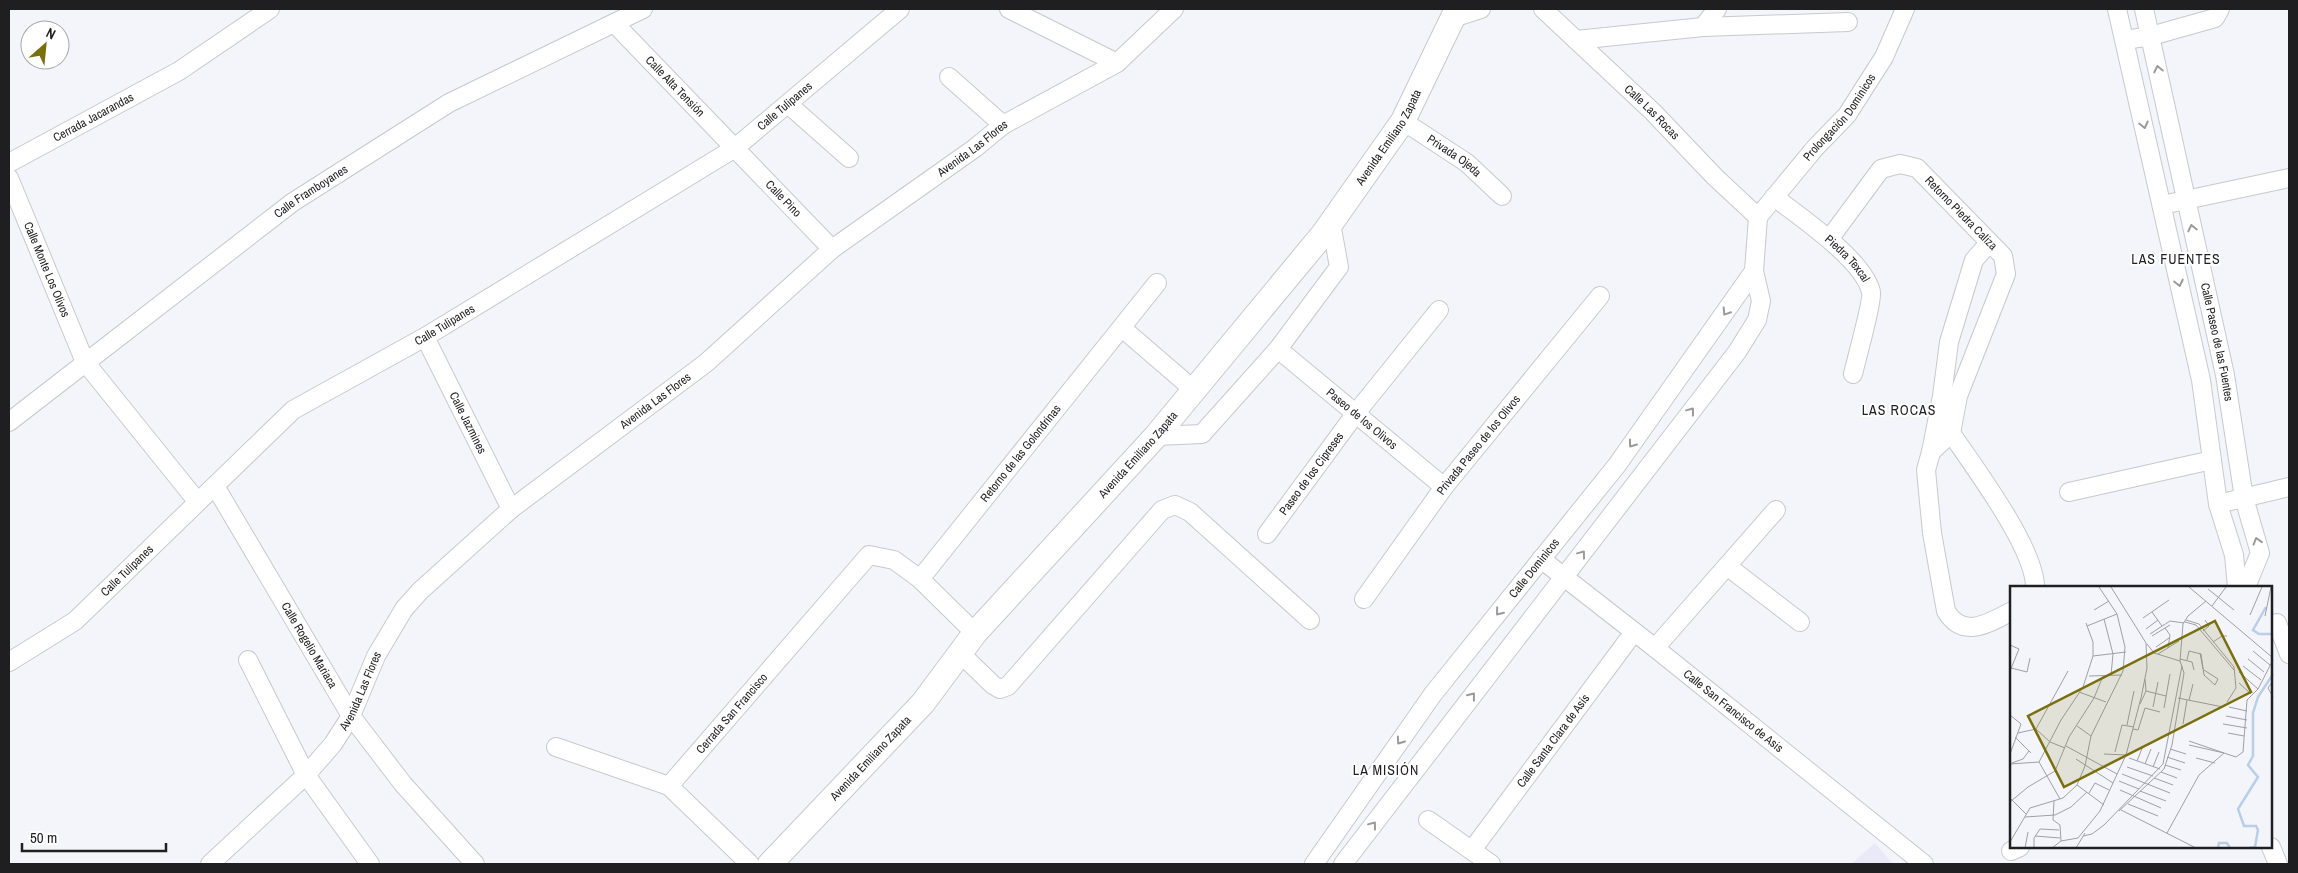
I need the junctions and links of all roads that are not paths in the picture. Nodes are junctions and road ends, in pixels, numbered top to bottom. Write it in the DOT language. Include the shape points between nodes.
graph roads {
  1 [pos="270,9"];
  2 [pos="643,9"];
  3 [pos="900,9"];
  4 [pos="1010,9"];
  5 [pos="1174,9"];
  6 [pos="1481,9"];
  7 [pos="1542,9"];
  8 [pos="1717,9"];
  9 [pos="1905,9"];
  10 [pos="2117,9"];
  11 [pos="2144,9"];
  12 [pos="2220,9"];
  13 [pos="1455,13"];
  14 [pos="1848,22"];
  15 [pos="614,23"];
  16 [pos="1703,27"];
  17 [pos="2151,36"];
  18 [pos="1576,40"];
  19 [pos="2124,40"];
  20 [pos="1117,63"];
  21 [pos="949,77"];
  22 [pos="788,104"];
  23 [pos="1404,121"];
  24 [pos="1003,125"];
  25 [pos="735,148"];
  26 [pos="849,158"];
  27 [pos="9,163"];
  28 [pos="9,178"];
  29 [pos="2289,178"];
  30 [pos="1502,196"];
  31 [pos="1774,197"];
  32 [pos="2186,201"];
  33 [pos="2162,206"];
  34 [pos="1758,217"];
  35 [pos="1330,223"];
  36 [pos="1830,238"];
  37 [pos="1989,242"];
  38 [pos="832,249"];
  39 [pos="1754,272"];
  40 [pos="1157,283"];
  41 [pos="1600,296"];
  42 [pos="1439,310"];
  43 [pos="1122,328"];
  44 [pos="425,337"];
  45 [pos="1278,349"];
  46 [pos="85,362"];
  47 [pos="1853,374"];
  48 [pos="2225,375"];
  49 [pos="2200,380"];
  50 [pos="1194,390"];
  51 [pos="1356,413"];
  52 [pos="9,422"];
  53 [pos="1951,433"];
  54 [pos="1156,436"];
  55 [pos="1931,452"];
  56 [pos="2212,460"];
  57 [pos="215,486"];
  58 [pos="1444,486"];
  59 [pos="2289,487"];
  60 [pos="2069,492"];
  61 [pos="2244,498"];
  62 [pos="198,501"];
  63 [pos="2218,504"];
  64 [pos="511,509"];
  65 [pos="1776,510"];
  66 [pos="1267,534"];
  67 [pos="1541,559"];
  68 [pos="1727,566"];
  69 [pos="1564,578"];
  70 [pos="920,579"];
  71 [pos="2035,586"];
  72 [pos="2237,586"];
  73 [pos="2246,586"];
  74 [pos="1364,600"];
  75 [pos="2010,612"];
  76 [pos="1310,620"];
  77 [pos="1800,622"];
  78 [pos="2277,623"];
  79 [pos="1634,632"];
  80 [pos="975,633"];
  81 [pos="1655,648"];
  82 [pos="960,652"];
  83 [pos="2289,654"];
  84 [pos="248,660"];
  85 [pos="9,662"];
  86 [pos="350,716"];
  87 [pos="556,747"];
  88 [pos="306,775"];
  89 [pos="1374,779"];
  90 [pos="670,786"];
  91 [pos="1396,794"];
  92 [pos="1428,820"];
  93 [pos="2271,848"];
  94 [pos="1472,850"];
  95 [pos="210,864"];
  96 [pos="370,864"];
  97 [pos="475,864"];
  98 [pos="750,864"];
  99 [pos="770,864"];
  100 [pos="1314,864"];
  101 [pos="1343,864"];
  102 [pos="1492,864"];
  103 [pos="1924,864"];
  104 [pos="2278,864"];
  1 -- 27 [label="street, Cerrada Jacarandas" via="179,71"];
  2 -- 15 [label="street, Calle Framboyanes"];
  3 -- 22 [label="street, Calle Tulipanes"];
  4 -- 20 [label="street"];
  5 -- 20 [label="street, Avenida Las Flores"];
  6 -- 13 [label="street"];
  7 -- 18 [label="street, Calle Las Rocas"];
  8 -- 16 [label="street"];
  9 -- 31 [label="street, Prolongación Dominicos" via="1884,57 1847,115"];
  10 -- 19 [label="street, Calle Paseo de las Fuentes"];
  11 -- 17 [label="street, Calle Paseo de las Fuentes"];
  12 -- 17 [label="street" via="2215,18"];
  13 -- 23 [label="main road, Avenida Emiliano Zapata"];
  14 -- 16 [label="street"];
  15 -- 25 [label="street, Calle Alta Tensión"];
  15 -- 46 [label="street, Calle Framboyanes" via="449,103 293,202"];
  16 -- 18 [label="street"];
  17 -- 19 [label="street"];
  32 -- 17 [label="street, Calle Paseo de las Fuentes, one-way"];
  18 -- 34 [label="street, Calle Las Rocas" via="1654,112"];
  19 -- 33 [label="street, Calle Paseo de las Fuentes, one-way"];
  20 -- 24 [label="street, Avenida Las Flores"];
  21 -- 24 [label="street"];
  22 -- 25 [label="street, Calle Tulipanes"];
  22 -- 26 [label="street"];
  23 -- 30 [label="street, Privada Ojeda" via="1467,163"];
  23 -- 35 [label="main road, Avenida Emiliano Zapata"];
  24 -- 38 [label="street, Avenida Las Flores"];
  25 -- 38 [label="street, Calle Pino"];
  25 -- 44 [label="street, Calle Tulipanes"];
  28 -- 46 [label="street, Calle Monte Los Olivos"];
  29 -- 32 [label="street"];
  31 -- 34 [label="street, Prolongación Dominicos"];
  31 -- 36 [label="street, Piedra Texcal"];
  32 -- 33 [label="street"];
  48 -- 32 [label="street, Calle Paseo de las Fuentes, one-way"];
  33 -- 49 [label="street, Calle Paseo de las Fuentes, one-way"];
  34 -- 39 [label="street"];
  35 -- 45 [label="street" via="1339,267"];
  35 -- 50 [label="main road, Avenida Emiliano Zapata"];
  36 -- 37 [label="street, Retorno Piedra Caliza" via="1881,169 1900,164 1917,168"];
  36 -- 47 [label="street, Piedra Texcal" via="1864,277 1872,293"];
  37 -- 53 [label="street, Retorno Piedra Caliza" via="2003,256 2006,274 1958,396"];
  37 -- 55 [label="street" via="1974,260 1949,342"];
  38 -- 64 [label="street, Avenida Las Flores" via="706,363"];
  39 -- 67 [label="street, Calle Dominicos, one-way" via="1617,465"];
  69 -- 39 [label="street, one-way" via="1757,320 1761,301"];
  40 -- 43 [label="street, Retorno de las Golondrinas"];
  41 -- 58 [label="street, Privada Paseo de los Olivos"];
  42 -- 51 [label="street, Paseo de los Cipreses"];
  43 -- 50 [label="street"];
  43 -- 70 [label="street, Retorno de las Golondrinas"];
  44 -- 57 [label="street, Calle Tulipanes" via="293,410"];
  44 -- 64 [label="street, Calle Jazmines"];
  45 -- 51 [label="street, Paseo de los Olivos"];
  45 -- 54 [label="street" via="1202,434"];
  46 -- 52 [label="street, Calle Framboyanes"];
  46 -- 62 [label="street"];
  48 -- 49 [label="street"];
  48 -- 61 [label="street, Calle Paseo de las Fuentes"];
  49 -- 56 [label="street, Calle Paseo de las Fuentes"];
  50 -- 54 [label="main road, Avenida Emiliano Zapata"];
  51 -- 58 [label="street, Paseo de los Olivos"];
  51 -- 66 [label="street, Paseo de los Cipreses"];
  53 -- 55 [label="street"];
  53 -- 71 [label="street" via="2010,522 2032,568"];
  54 -- 80 [label="main road, Avenida Emiliano Zapata"];
  55 -- 75 [label="street" via="1926,470 1932,533 1946,611 1952,621 1963,626 1980,627"];
  56 -- 60 [label="street"];
  56 -- 63 [label="street, Calle Paseo de las Fuentes"];
  57 -- 62 [label="street, Calle Tulipanes"];
  57 -- 86 [label="street, Calle Rogelio Mariaca"];
  58 -- 74 [label="street, Privada Paseo de los Olivos"];
  59 -- 61 [label="street"];
  61 -- 63 [label="street"];
  73 -- 61 [label="street, Calle Paseo de las Fuentes, one-way" via="2260,553"];
  62 -- 85 [label="street, Calle Tulipanes" via="75,621"];
  63 -- 72 [label="street, Calle Paseo de las Fuentes" via="2234,555"];
  64 -- 86 [label="street, Avenida Las Flores" via="404,609 376,656"];
  65 -- 68 [label="street"];
  67 -- 69 [label="street, Calle San Francisco de Asis"];
  67 -- 89 [label="street, Calle Dominicos, one-way" via="1433,694"];
  68 -- 77 [label="street"];
  68 -- 81 [label="street"];
  69 -- 79 [label="street, Calle San Francisco de Asis"];
  91 -- 69 [label="street, one-way"];
  70 -- 80 [label="street"];
  70 -- 90 [label="street, Cerrada San Francisco" via="894,560 869,555"];
  76 -- 82 [label="street" via="1190,512 1175,505 1162,510 1008,686 1000,689 993,685"];
  78 -- 83 [label="street"];
  79 -- 81 [label="street, Calle San Francisco de Asis"];
  79 -- 94 [label="street, Calle Santa Clara de Asís"];
  80 -- 82 [label="main road, Avenida Emiliano Zapata"];
  81 -- 103 [label="street, Calle San Francisco de Asis"];
  82 -- 99 [label="main road, Avenida Emiliano Zapata" via="923,703"];
  84 -- 88 [label="street"];
  86 -- 88 [label="street, Avenida Las Flores" via="333,744"];
  86 -- 97 [label="street, Calle Rogelio Mariaca" via="402,784"];
  87 -- 90 [label="street"];
  88 -- 95 [label="street, Avenida Las Flores"];
  88 -- 96 [label="street"];
  89 -- 91 [label="street"];
  89 -- 100 [label="street, Calle Dominicos"];
  90 -- 98 [label="street"];
  101 -- 91 [label="street, one-way"];
  92 -- 94 [label="street"];
  93 -- 104 [label="street"];
  94 -- 102 [label="street"];
}
